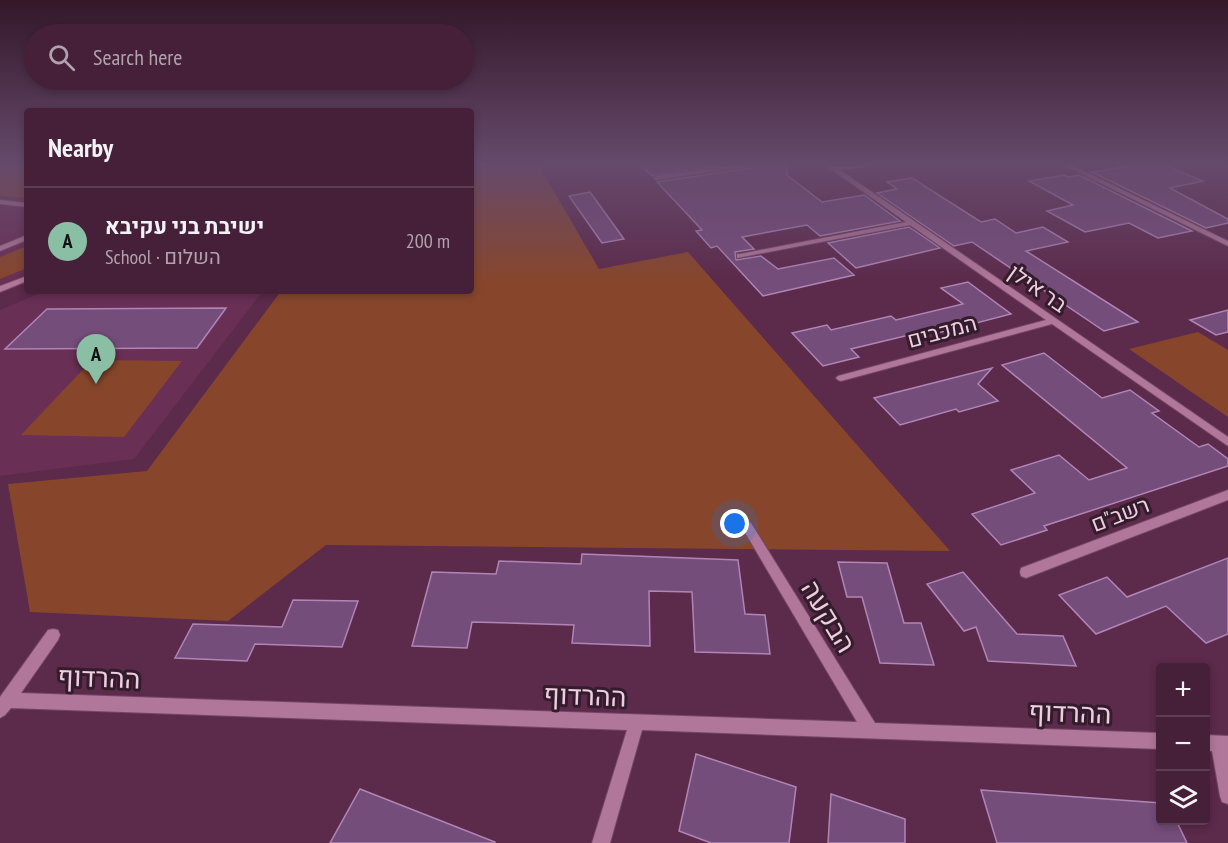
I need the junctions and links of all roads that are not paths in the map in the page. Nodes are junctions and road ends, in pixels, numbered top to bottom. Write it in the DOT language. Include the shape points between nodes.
graph roads {
  1 [pos="883,203"];
  2 [pos="1145,203"];
  3 [pos="911,223"];
  4 [pos="24,238"];
  5 [pos="1228,244"];
  6 [pos="0,249"];
  7 [pos="740,256"];
  8 [pos="24,279"];
  9 [pos="0,289"];
  10 [pos="1053,321"];
  11 [pos="841,378"];
  12 [pos="1228,442"];
  13 [pos="1228,495"];
  14 [pos="747,526"];
  15 [pos="1026,572"];
  16 [pos="53,636"];
  17 [pos="4,705"];
  18 [pos="637,722"];
  19 [pos="871,731"];
  20 [pos="1156,741"];
  21 [pos="1218,743"];
  22 [pos="1228,796"];
  23 [pos="601,843"];
  1 -- 3 [label="street, בר אילן"];
  2 -- 5 [label="street"];
  3 -- 7 [label="street"];
  3 -- 10 [label="street, בר אילן"];
  4 -- 6 [label="street"];
  8 -- 9 [label="street"];
  10 -- 11 [label="street, המכבים"];
  10 -- 12 [label="street, בר אילן"];
  13 -- 15 [label="street, רשב\"ם"];
  14 -- 19 [label="street, הבקעה"];
  16 -- 17 [label="street"];
  17 -- 18 [label="street, ההרדוף"];
  18 -- 19 [label="street, ההרדוף"];
  18 -- 23 [label="street"];
  19 -- 20 [label="street, ההרדוף"];
  21 -- 22 [label="street"];
}
